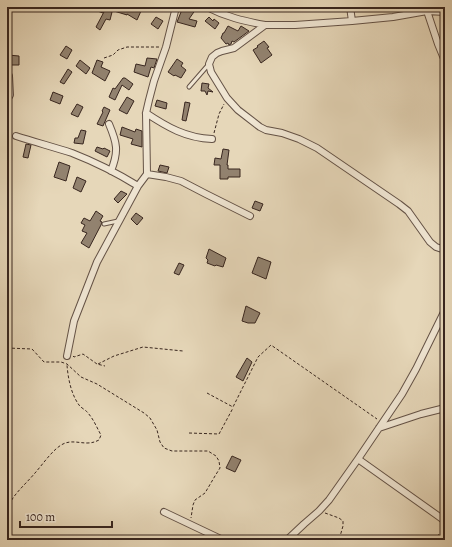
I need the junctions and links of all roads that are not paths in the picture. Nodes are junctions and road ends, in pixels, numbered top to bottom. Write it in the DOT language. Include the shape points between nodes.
graph roads {
  1 [pos="207,7"];
  2 [pos="350,7"];
  3 [pos="176,9"];
  4 [pos="427,11"];
  5 [pos="445,12"];
  6 [pos="352,21"];
  7 [pos="265,25"];
  8 [pos="445,61"];
  9 [pos="209,64"];
  10 [pos="9,76"];
  11 [pos="189,87"];
  12 [pos="7,100"];
  13 [pos="146,113"];
  14 [pos="109,124"];
  15 [pos="16,136"];
  16 [pos="212,139"];
  17 [pos="111,171"];
  18 [pos="147,174"];
  19 [pos="138,186"];
  20 [pos="250,216"];
  21 [pos="119,221"];
  22 [pos="104,224"];
  23 [pos="445,250"];
  24 [pos="445,310"];
  25 [pos="438,326"];
  26 [pos="445,326"];
  27 [pos="67,356"];
  28 [pos="445,408"];
  29 [pos="381,425"];
  30 [pos="358,459"];
  31 [pos="164,512"];
  32 [pos="445,520"];
  33 [pos="223,540"];
  34 [pos="287,540"];
  1 -- 7 [label="street" via="218,13"];
  2 -- 6 [label="street"];
  3 -- 13 [label="street"];
  4 -- 5 [label="street"];
  4 -- 6 [label="street"];
  4 -- 8 [label="street"];
  6 -- 7 [label="street"];
  7 -- 9 [label="street" via="234,48 216,53"];
  9 -- 11 [label="lane"];
  9 -- 23 [label="street" via="227,98 238,110 266,130 299,139 394,200 408,211 430,242"];
  10 -- 12 [label="street" via="10,95"];
  13 -- 16 [label="street" via="178,132"];
  13 -- 18 [label="street"];
  14 -- 17 [label="street" via="116,150"];
  15 -- 17 [label="street" via="72,153"];
  17 -- 19 [label="street"];
  18 -- 19 [label="street"];
  18 -- 20 [label="street" via="175,178"];
  19 -- 21 [label="street"];
  21 -- 22 [label="lane"];
  21 -- 27 [label="street" via="97,262 78,309"];
  24 -- 25 [label="street"];
  25 -- 26 [label="street"];
  25 -- 29 [label="street" via="402,394"];
  28 -- 29 [label="street"];
  29 -- 30 [label="street"];
  30 -- 32 [label="street"];
  30 -- 34 [label="street" via="329,500"];
  31 -- 33 [label="street"];
}
